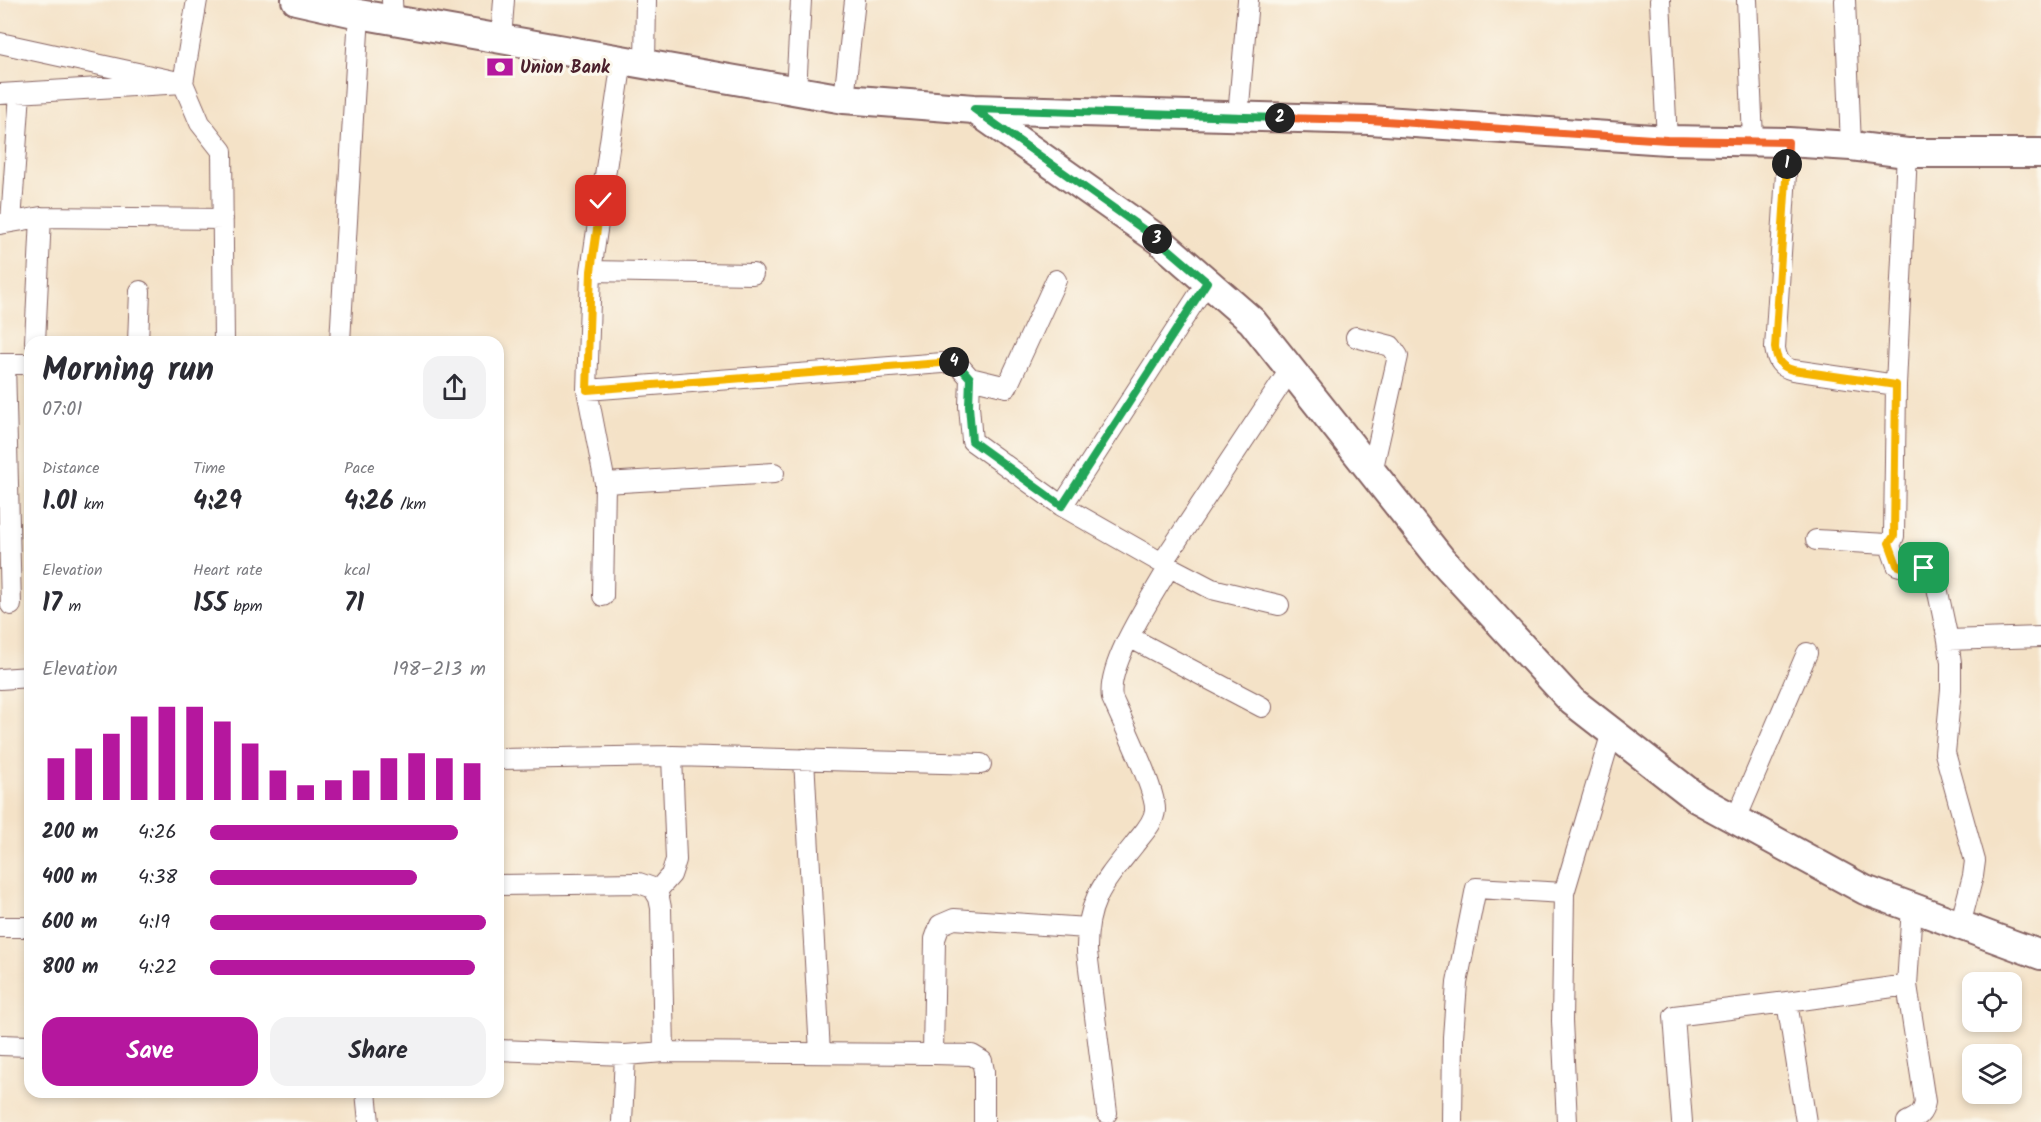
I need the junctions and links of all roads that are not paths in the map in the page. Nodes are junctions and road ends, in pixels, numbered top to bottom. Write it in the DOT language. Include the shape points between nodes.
graph roads {
  1 [pos="197,0"];
  2 [pos="296,0"];
  3 [pos="504,0"];
  4 [pos="646,0"];
  5 [pos="801,0"];
  6 [pos="855,0"];
  7 [pos="1248,0"];
  8 [pos="1660,0"];
  9 [pos="1747,0"];
  10 [pos="1845,0"];
  11 [pos="393,10"];
  12 [pos="359,14"];
  13 [pos="501,39"];
  14 [pos="0,42"];
  15 [pos="633,62"];
  16 [pos="183,83"];
  17 [pos="796,91"];
  18 [pos="10,94"];
  19 [pos="844,99"];
  20 [pos="974,109"];
  21 [pos="1238,117"];
  22 [pos="1667,140"];
  23 [pos="1753,140"];
  24 [pos="1788,142"];
  25 [pos="1851,146"];
  26 [pos="1907,153"];
  27 [pos="2041,153"];
  28 [pos="41,217"];
  29 [pos="223,219"];
  30 [pos="6,223"];
  31 [pos="591,271"];
  32 [pos="753,274"];
  33 [pos="1056,280"];
  34 [pos="1207,282"];
  35 [pos="140,291"];
  36 [pos="35,336"];
  37 [pos="138,336"];
  38 [pos="224,336"];
  39 [pos="340,336"];
  40 [pos="1356,337"];
  41 [pos="2,364"];
  42 [pos="24,364"];
  43 [pos="1290,370"];
  44 [pos="970,378"];
  45 [pos="1896,385"];
  46 [pos="587,390"];
  47 [pos="1372,472"];
  48 [pos="774,473"];
  49 [pos="604,483"];
  50 [pos="1062,506"];
  51 [pos="1816,540"];
  52 [pos="1889,543"];
  53 [pos="1166,565"];
  54 [pos="603,596"];
  55 [pos="11,605"];
  56 [pos="1279,605"];
  57 [pos="2041,636"];
  58 [pos="1129,637"];
  59 [pos="1948,640"];
  60 [pos="1807,653"];
  61 [pos="24,677"];
  62 [pos="0,679"];
  63 [pos="1262,707"];
  64 [pos="1612,732"];
  65 [pos="672,756"];
  66 [pos="504,759"];
  67 [pos="804,759"];
  68 [pos="981,764"];
  69 [pos="1736,819"];
  70 [pos="504,885"];
  71 [pos="656,892"];
  72 [pos="1564,893"];
  73 [pos="1912,907"];
  74 [pos="1960,925"];
  75 [pos="0,927"];
  76 [pos="24,927"];
  77 [pos="1087,928"];
  78 [pos="2041,955"];
  79 [pos="1907,985"];
  80 [pos="1787,1002"];
  81 [pos="0,1044"];
  82 [pos="24,1046"];
  83 [pos="504,1050"];
  84 [pos="664,1052"];
  85 [pos="820,1053"];
  86 [pos="933,1054"];
  87 [pos="625,1055"];
  88 [pos="367,1098"];
  89 [pos="1107,1113"];
  90 [pos="369,1122"];
  91 [pos="622,1122"];
  92 [pos="984,1122"];
  93 [pos="1452,1122"];
  94 [pos="1567,1122"];
  95 [pos="1682,1122"];
  96 [pos="1806,1122"];
  97 [pos="1907,1122"];
  1 -- 16 [label="street"];
  2 -- 12 [label="street"];
  3 -- 13 [label="street"];
  4 -- 15 [label="street"];
  5 -- 17 [label="street"];
  6 -- 19 [label="street"];
  7 -- 21 [label="street"];
  8 -- 22 [label="street"];
  9 -- 23 [label="street"];
  10 -- 25 [label="street"];
  11 -- 12 [label="street"];
  11 -- 13 [label="street"];
  12 -- 39 [label="street"];
  13 -- 15 [label="street"];
  14 -- 16 [label="street"];
  15 -- 17 [label="street"];
  15 -- 31 [label="street"];
  16 -- 18 [label="street"];
  16 -- 29 [label="street" via="200,123 222,151"];
  17 -- 19 [label="street"];
  18 -- 30 [label="street"];
  19 -- 20 [label="street"];
  20 -- 21 [label="street"];
  20 -- 34 [label="street" via="1159,240"];
  21 -- 22 [label="street" via="1370,120"];
  22 -- 23 [label="street"];
  23 -- 24 [label="street"];
  24 -- 25 [label="street"];
  24 -- 45 [label="street" via="1777,360 1793,370"];
  25 -- 26 [label="street"];
  26 -- 27 [label="street"];
  26 -- 45 [label="street"];
  28 -- 29 [label="street"];
  28 -- 30 [label="street"];
  28 -- 36 [label="street"];
  29 -- 38 [label="street"];
  31 -- 32 [label="street"];
  31 -- 46 [label="street"];
  33 -- 44 [label="street" via="1006,387"];
  34 -- 43 [label="street" via="1252,321"];
  34 -- 50 [label="street"];
  35 -- 37 [label="street"];
  40 -- 47 [label="street" via="1391,346 1398,356"];
  41 -- 42 [label="street"];
  41 -- 55 [label="street"];
  43 -- 47 [label="street"];
  43 -- 53 [label="street"];
  44 -- 46 [label="street" via="956,362"];
  44 -- 50 [label="street" via="972,441"];
  45 -- 52 [label="street" via="1894,536"];
  46 -- 49 [label="street"];
  47 -- 64 [label="street" via="1441,559 1572,700"];
  48 -- 49 [label="street"];
  49 -- 54 [label="street"];
  50 -- 53 [label="street"];
  51 -- 52 [label="street"];
  52 -- 59 [label="street" via="1897,565 1928,568 1934,573"];
  53 -- 56 [label="street" via="1212,589"];
  53 -- 58 [label="street"];
  57 -- 59 [label="street"];
  58 -- 63 [label="street"];
  58 -- 77 [label="street" via="1112,680 1112,698 1149,785 1155,810 1153,820 1105,882 1091,908"];
  59 -- 74 [label="street" via="1951,689 1945,753 1975,861"];
  60 -- 69 [label="street"];
  61 -- 62 [label="street"];
  64 -- 69 [label="street" via="1698,799"];
  64 -- 72 [label="street"];
  65 -- 66 [label="street"];
  65 -- 67 [label="street"];
  65 -- 71 [label="street" via="676,860 671,875"];
  67 -- 68 [label="street"];
  67 -- 85 [label="street"];
  69 -- 73 [label="street" via="1865,890"];
  70 -- 71 [label="street" via="639,884"];
  71 -- 84 [label="street" via="661,908"];
  72 -- 93 [label="street" via="1476,888 1457,983"];
  72 -- 94 [label="street" via="1562,1021"];
  73 -- 74 [label="street"];
  73 -- 79 [label="street"];
  74 -- 78 [label="street"];
  75 -- 76 [label="street"];
  77 -- 86 [label="street" via="954,919 940,925 935,939"];
  77 -- 89 [label="street"];
  79 -- 80 [label="street"];
  79 -- 97 [label="street" via="1925,1102 1919,1116"];
  80 -- 95 [label="street" via="1674,1016"];
  80 -- 96 [label="street"];
  81 -- 82 [label="street"];
  83 -- 87 [label="street"];
  84 -- 85 [label="street"];
  84 -- 87 [label="street"];
  85 -- 86 [label="street"];
  86 -- 92 [label="street" via="972,1055 982,1061"];
  87 -- 91 [label="street"];
  88 -- 90 [label="street"];
}
